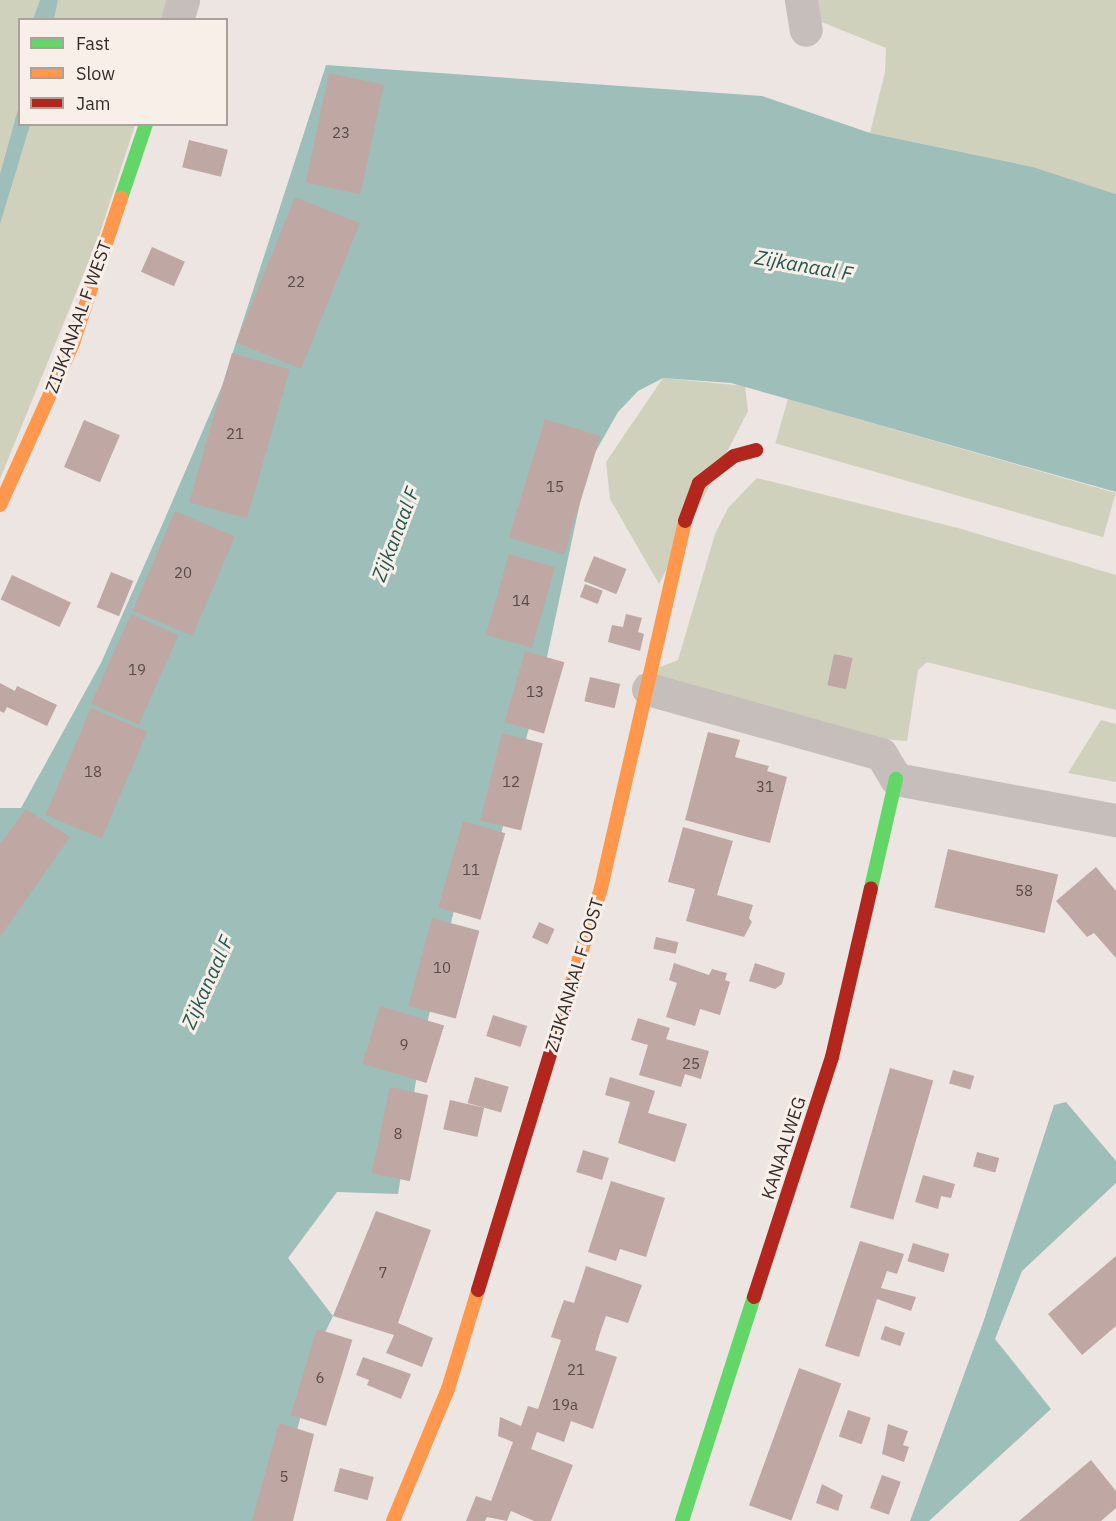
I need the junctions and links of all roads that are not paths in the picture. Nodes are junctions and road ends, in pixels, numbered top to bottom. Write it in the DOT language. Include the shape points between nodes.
graph roads {
  1 [pos="183,0"];
  2 [pos="178,18"];
  3 [pos="145,126"];
  4 [pos="756,450"];
  5 [pos="0,506"];
  6 [pos="648,689"];
  7 [pos="896,779"];
  8 [pos="1116,820"];
  9 [pos="393,1521"];
  10 [pos="682,1521"];
  1 -- 2 [label="street"];
  3 -- 5 [label="street, ZIJKANAAL F WEST" via="73,343"];
  4 -- 6 [label="street, ZIJKANAAL F OOST" via="734,456 717,469 699,483 690,501"];
  6 -- 7 [label="street" via="882,754"];
  6 -- 9 [label="street, ZIJKANAAL F OOST" via="601,888 548,1065 447,1389"];
  7 -- 8 [label="street"];
  7 -- 10 [label="street, KANAALWEG" via="832,1057"];
}
